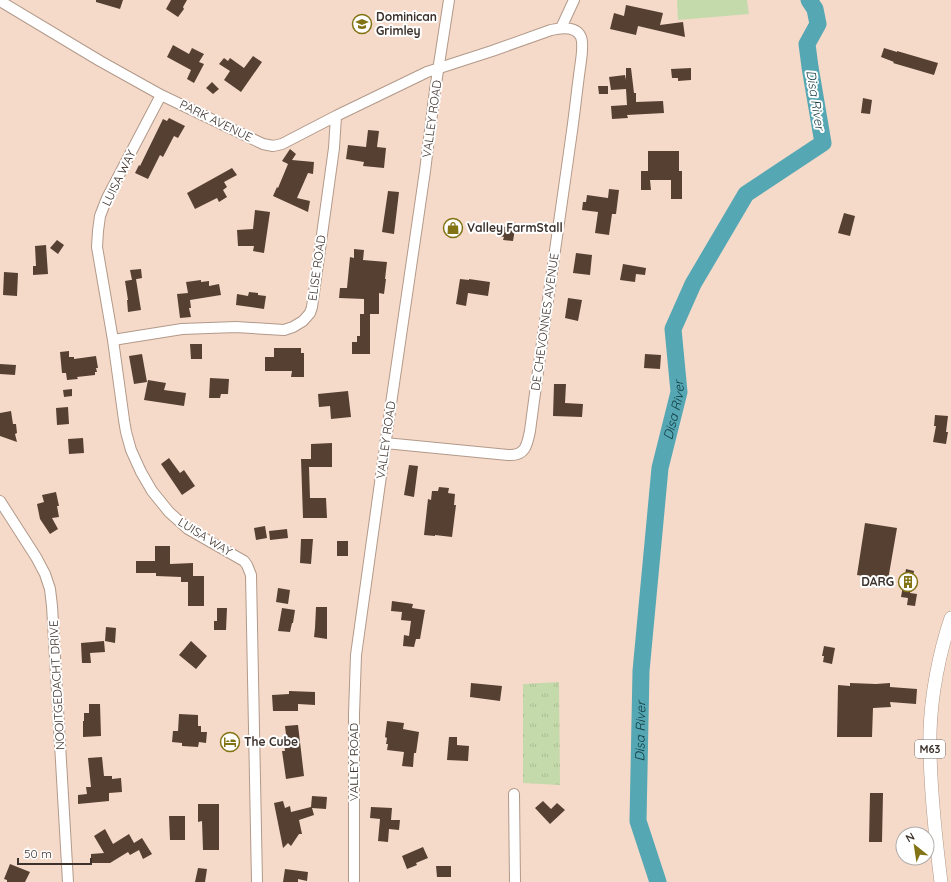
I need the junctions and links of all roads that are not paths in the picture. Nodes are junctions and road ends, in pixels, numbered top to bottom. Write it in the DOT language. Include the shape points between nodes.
graph roads {
  1 [pos="449,0"];
  2 [pos="574,0"];
  3 [pos="1,3"];
  4 [pos="560,28"];
  5 [pos="439,68"];
  6 [pos="161,95"];
  7 [pos="336,116"];
  8 [pos="113,340"];
  9 [pos="385,443"];
  10 [pos="0,501"];
  11 [pos="951,618"];
  12 [pos="514,794"];
  13 [pos="68,882"];
  14 [pos="257,882"];
  15 [pos="354,882"];
  16 [pos="515,882"];
  17 [pos="941,882"];
  1 -- 5 [label="street, VALLEY ROAD"];
  2 -- 4 [label="street"];
  3 -- 6 [label="street, PARK AVENUE"];
  4 -- 5 [label="street"];
  4 -- 9 [label="street, DE CHEVONNES AVENUE" via="579,35 582,41 581,56 527,445 514,456"];
  5 -- 7 [label="street, PARK AVENUE"];
  5 -- 9 [label="street, VALLEY ROAD"];
  6 -- 7 [label="street, PARK AVENUE" via="269,146 282,144"];
  6 -- 8 [label="street, LUISA WAY" via="100,216 97,247"];
  7 -- 8 [label="street, ELISE ROAD" via="334,148 312,307 307,317 284,330 182,328"];
  8 -- 14 [label="street, LUISA WAY" via="126,432 131,450 152,491 177,520 244,561 251,574"];
  9 -- 15 [label="street, VALLEY ROAD" via="356,655"];
  10 -- 13 [label="street, NOOITGEDACHT DRIVE" via="46,574 50,590"];
  11 -- 17 [label="main road, M63" via="941,654 930,731"];
  12 -- 16 [label="street"];
}
